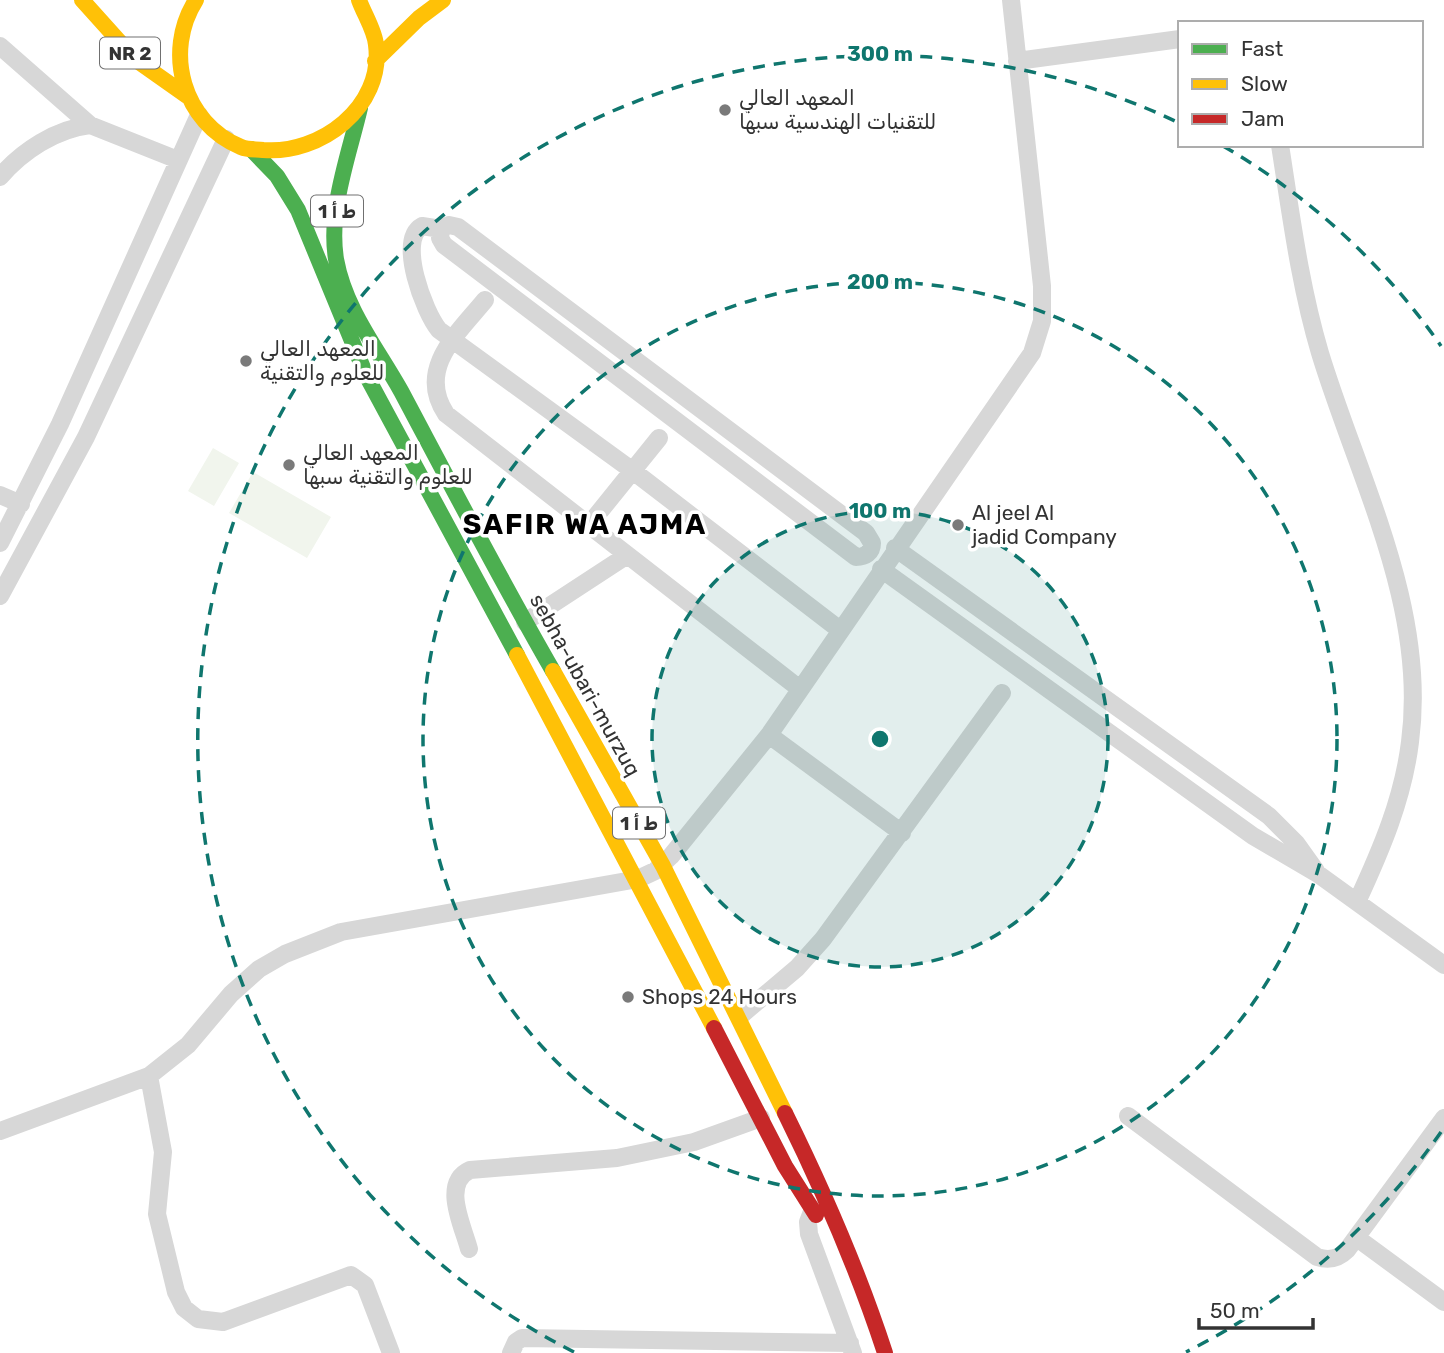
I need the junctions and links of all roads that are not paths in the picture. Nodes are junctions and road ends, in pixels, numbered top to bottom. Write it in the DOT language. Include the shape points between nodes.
graph roads {
  1 [pos="82,0"];
  2 [pos="196,0"];
  3 [pos="359,0"];
  4 [pos="443,0"];
  5 [pos="1011,0"];
  6 [pos="1178,39"];
  7 [pos="0,46"];
  8 [pos="376,61"];
  9 [pos="1017,61"];
  10 [pos="187,96"];
  11 [pos="360,108"];
  12 [pos="199,115"];
  13 [pos="90,125"];
  14 [pos="226,139"];
  15 [pos="1279,147"];
  16 [pos="251,149"];
  17 [pos="178,160"];
  18 [pos="0,177"];
  19 [pos="441,229"];
  20 [pos="485,300"];
  21 [pos="347,316"];
  22 [pos="453,340"];
  23 [pos="692,400"];
  24 [pos="675,421"];
  25 [pos="60,424"];
  26 [pos="86,437"];
  27 [pos="659,438"];
  28 [pos="633,471"];
  29 [pos="0,495"];
  30 [pos="21,504"];
  31 [pos="588,526"];
  32 [pos="0,543"];
  33 [pos="895,548"];
  34 [pos="626,556"];
  35 [pos="881,569"];
  36 [pos="0,596"];
  37 [pos="525,622"];
  38 [pos="840,630"];
  39 [pos="800,689"];
  40 [pos="1002,693"];
  41 [pos="1108,702"];
  42 [pos="1094,719"];
  43 [pos="769,734"];
  44 [pos="1214,777"];
  45 [pos="1200,797"];
  46 [pos="902,833"];
  47 [pos="663,866"];
  48 [pos="1318,874"];
  49 [pos="638,879"];
  50 [pos="1357,902"];
  51 [pos="1444,965"];
  52 [pos="740,1016"];
  53 [pos="149,1076"];
  54 [pos="1128,1116"];
  55 [pos="761,1118"];
  56 [pos="1444,1118"];
  57 [pos="0,1131"];
  58 [pos="813,1209"];
  59 [pos="1357,1238"];
  60 [pos="469,1249"];
  61 [pos="1444,1301"];
  62 [pos="851,1348"];
  63 [pos="391,1353"];
  64 [pos="512,1353"];
  65 [pos="868,1353"];
  66 [pos="885,1353"];
  1 -- 10 [label="highway, NR 2" via="136,60"];
  2 -- 10 [label="highway" via="179,43"];
  3 -- 8 [label="highway" via="373,31"];
  4 -- 8 [label="highway"];
  5 -- 9 [label="street"];
  6 -- 9 [label="street"];
  7 -- 13 [label="street"];
  8 -- 11 [label="highway, sebha-ubari-murzuq"];
  9 -- 33 [label="street" via="1042,286 1038,337 1013,385"];
  10 -- 12 [label="highway"];
  11 -- 16 [label="highway" via="342,129 318,144 292,152"];
  11 -- 21 [label="highway, sebha-ubari-murzuq / ط أ 1" via="335,229"];
  12 -- 14 [label="highway"];
  12 -- 17 [label="street"];
  13 -- 17 [label="street"];
  13 -- 18 [label="street" via="70,128 46,140"];
  14 -- 16 [label="highway"];
  14 -- 26 [label="street"];
  15 -- 50 [label="street" via="1312,328 1387,550 1411,665 1412,723 1402,784 1389,829"];
  16 -- 21 [label="highway, sebha-ubari-murzuq / ط أ 1" via="277,176 298,210"];
  17 -- 25 [label="street"];
  19 -- 22 [label="street" via="422,226 413,233 410,244 424,306 439,330"];
  19 -- 23 [label="street" via="458,227"];
  19 -- 24 [label="street" via="443,245"];
  20 -- 22 [label="street"];
  21 -- 37 [label="highway, sebha-ubari-murzuq / ط أ 1" via="386,364"];
  21 -- 49 [label="highway, sebha-ubari-murzuq / ط أ 1" via="366,375"];
  22 -- 28 [label="street"];
  22 -- 31 [label="street" via="440,357 435,376 436,396 446,414"];
  23 -- 24 [label="street"];
  23 -- 24 [label="street" via="869,536 870,551 856,557"];
  25 -- 26 [label="street"];
  25 -- 30 [label="street"];
  26 -- 36 [label="street"];
  27 -- 28 [label="street"];
  28 -- 31 [label="street"];
  28 -- 38 [label="street"];
  29 -- 30 [label="street"];
  30 -- 32 [label="street"];
  31 -- 34 [label="street"];
  33 -- 35 [label="street"];
  33 -- 41 [label="street"];
  34 -- 37 [label="street"];
  34 -- 39 [label="street"];
  35 -- 38 [label="street"];
  35 -- 42 [label="street"];
  37 -- 47 [label="highway, sebha-ubari-murzuq / ط أ 1"];
  38 -- 39 [label="street"];
  39 -- 43 [label="street"];
  40 -- 46 [label="street"];
  41 -- 42 [label="street"];
  41 -- 44 [label="street"];
  42 -- 45 [label="street"];
  43 -- 46 [label="street"];
  43 -- 47 [label="street"];
  44 -- 45 [label="street"];
  44 -- 48 [label="street" via="1276,823"];
  45 -- 48 [label="street" via="1270,848"];
  46 -- 52 [label="street" via="815,949"];
  47 -- 49 [label="street"];
  47 -- 52 [label="highway, sebha-ubari-murzuq / ط أ 1"];
  48 -- 50 [label="street"];
  49 -- 53 [label="street" via="351,930 313,941 259,969 188,1045"];
  49 -- 55 [label="highway, sebha-ubari-murzuq / ط أ 1"];
  50 -- 51 [label="street"];
  52 -- 66 [label="highway, sebha-ubari-murzuq / ط أ 1" via="846,1243"];
  53 -- 57 [label="street"];
  53 -- 63 [label="street" via="163,1152 158,1214 184,1308 206,1322 223,1322 351,1275 365,1285"];
  54 -- 59 [label="street" via="1317,1257 1341,1256"];
  55 -- 58 [label="highway, sebha-ubari-murzuq / ط أ 1"];
  55 -- 60 [label="street" via="694,1142 617,1158 470,1170 455,1188"];
  56 -- 59 [label="street"];
  58 -- 62 [label="street" via="808,1234"];
  58 -- 65 [label="highway, sebha-ubari-murzuq / ط أ 1" via="843,1277"];
  59 -- 61 [label="street"];
  62 -- 64 [label="street" via="522,1338"];
}
